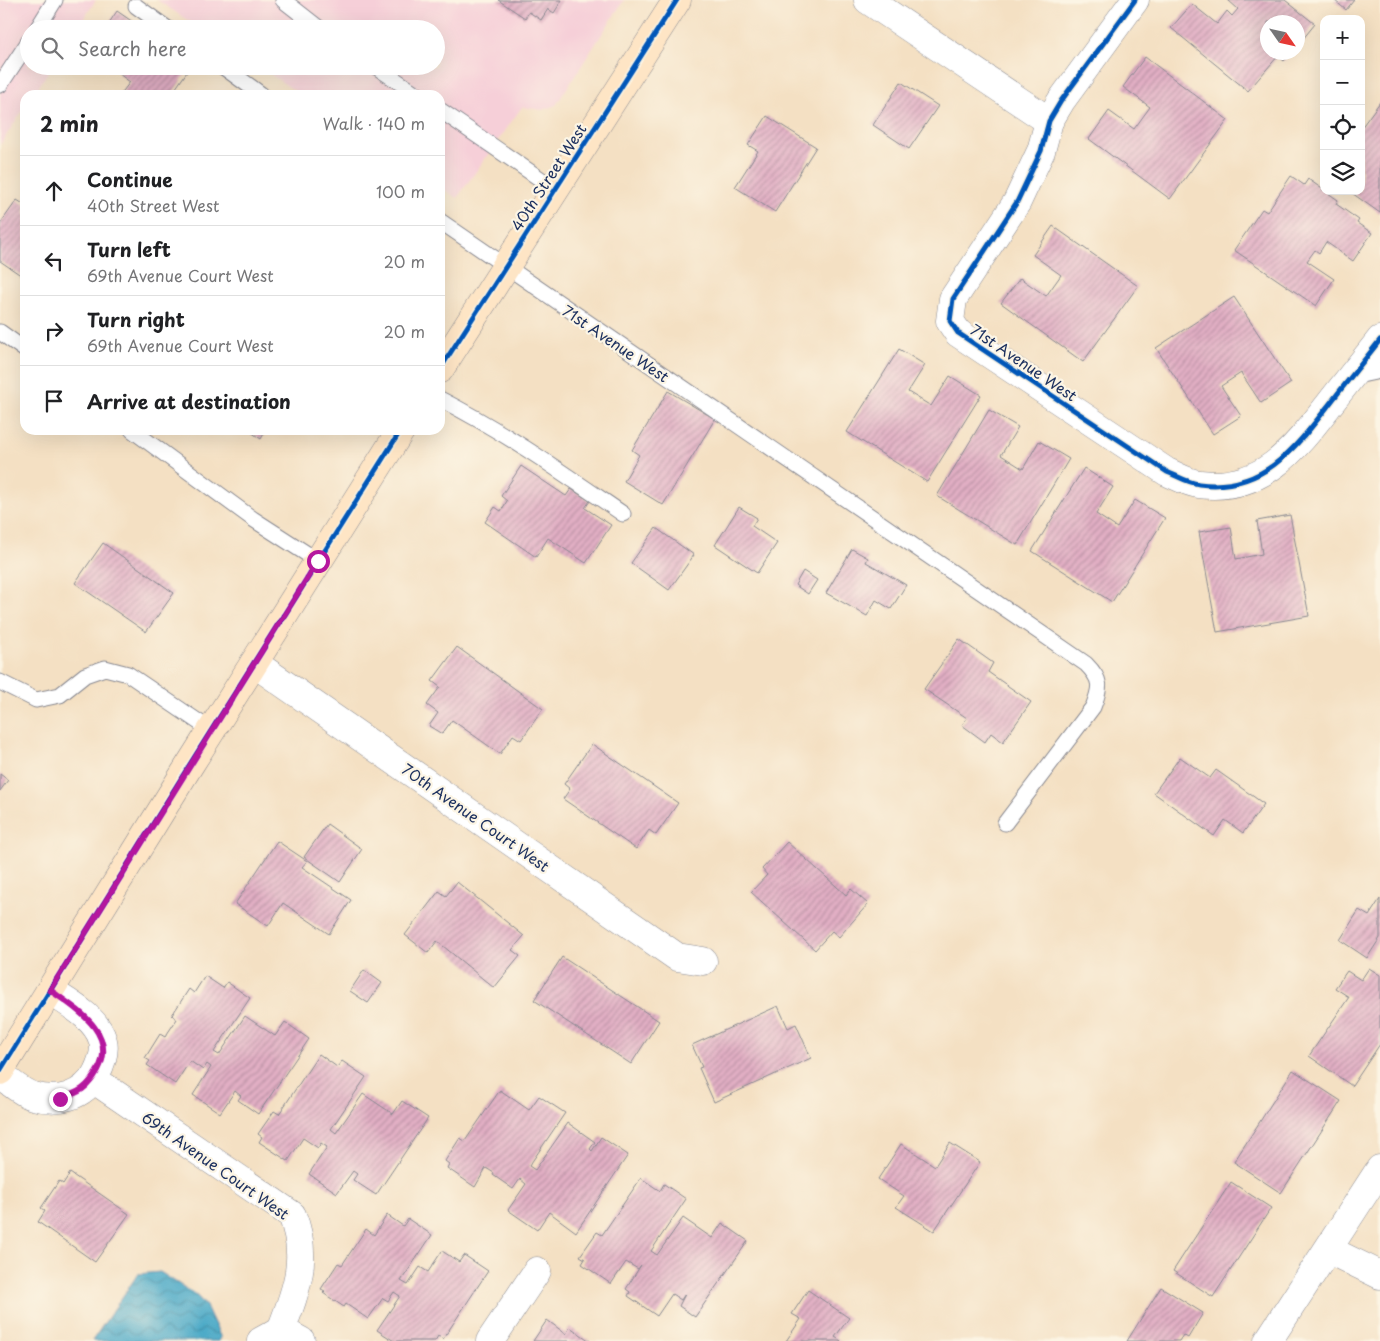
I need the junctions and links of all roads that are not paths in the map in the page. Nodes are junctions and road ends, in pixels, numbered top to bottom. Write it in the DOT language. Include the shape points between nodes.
graph roads {
  1 [pos="56,0"];
  2 [pos="283,0"];
  3 [pos="677,0"];
  4 [pos="868,0"];
  5 [pos="1135,0"];
  6 [pos="136,6"];
  7 [pos="43,20"];
  8 [pos="155,20"];
  9 [pos="309,20"];
  10 [pos="20,55"];
  11 [pos="234,75"];
  12 [pos="388,75"];
  13 [pos="0,85"];
  14 [pos="255,90"];
  15 [pos="411,90"];
  16 [pos="445,113"];
  17 [pos="1049,121"];
  18 [pos="556,189"];
  19 [pos="445,224"];
  20 [pos="505,267"];
  21 [pos="0,332"];
  22 [pos="1380,340"];
  23 [pos="20,346"];
  24 [pos="445,361"];
  25 [pos="1380,371"];
  26 [pos="1350,377"];
  27 [pos="445,402"];
  28 [pos="139,435"];
  29 [pos="398,435"];
  30 [pos="623,514"];
  31 [pos="318,561"];
  32 [pos="254,663"];
  33 [pos="0,682"];
  34 [pos="212,731"];
  35 [pos="1005,823"];
  36 [pos="703,961"];
  37 [pos="50,990"];
  38 [pos="0,1071"];
  39 [pos="0,1075"];
  40 [pos="93,1078"];
  41 [pos="1380,1169"];
  42 [pos="1329,1250"];
  43 [pos="537,1271"];
  44 [pos="1380,1275"];
  45 [pos="276,1338"];
  46 [pos="490,1341"];
  47 [pos="1268,1341"];
  1 -- 7 [label="lane"];
  2 -- 9 [label="lane"];
  3 -- 18 [label="main road, 40th Street West"];
  4 -- 17 [label="street"];
  5 -- 17 [label="street, 71st Avenue West"];
  6 -- 8 [label="lane"];
  10 -- 13 [label="lane"];
  11 -- 14 [label="lane"];
  12 -- 15 [label="lane"];
  16 -- 18 [label="lane"];
  17 -- 26 [label="street, 71st Avenue West" via="1041,151 1017,202 953,299 950,321 958,333 1167,472 1198,484 1225,484 1253,478 1278,464 1298,446"];
  18 -- 20 [label="main road, 40th Street West"];
  19 -- 20 [label="lane, 71st Avenue West"];
  20 -- 24 [label="main road, 40th Street West"];
  20 -- 35 [label="lane, 71st Avenue West" via="1097,675 1100,690 1093,708"];
  21 -- 23 [label="lane"];
  22 -- 26 [label="street, 71st Avenue West"];
  25 -- 26 [label="lane"];
  27 -- 30 [label="lane" via="486,422"];
  28 -- 31 [label="lane" via="253,520"];
  29 -- 31 [label="main road"];
  31 -- 32 [label="main road"];
  32 -- 34 [label="main road"];
  32 -- 36 [label="street, 70th Avenue Court West" via="677,957"];
  33 -- 34 [label="lane" via="36,700 60,695 85,675 105,668 128,674"];
  34 -- 37 [label="main road"];
  37 -- 38 [label="main road"];
  37 -- 40 [label="street" via="84,1014 103,1041 102,1062"];
  39 -- 40 [label="street" via="31,1096 60,1099 82,1091"];
  40 -- 45 [label="street, 69th Avenue Court West" via="292,1215 300,1234 302,1253 292,1303"];
  41 -- 42 [label="street"];
  42 -- 44 [label="street"];
  42 -- 47 [label="street"];
  43 -- 46 [label="street"];
}
